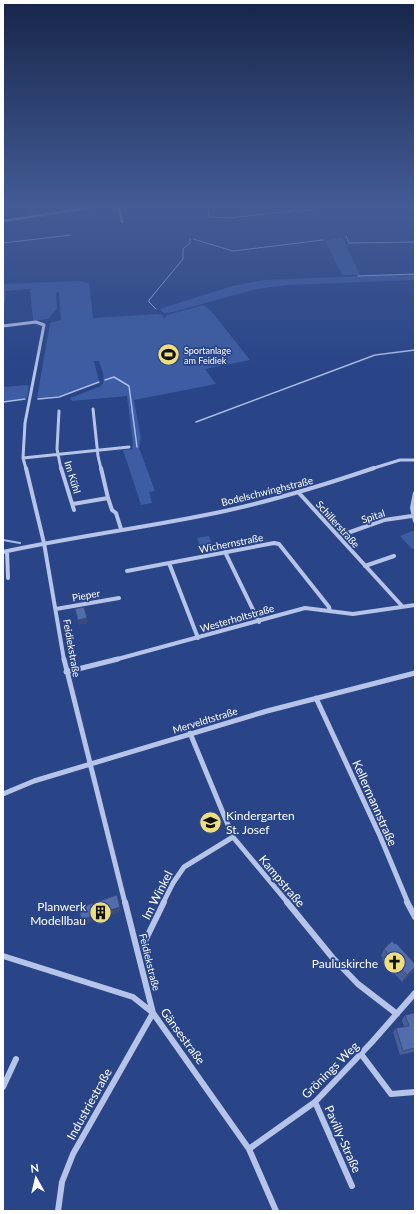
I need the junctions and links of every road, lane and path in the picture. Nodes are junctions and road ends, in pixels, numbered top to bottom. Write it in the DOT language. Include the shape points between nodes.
graph roads {
  1 [pos="3,326"];
  2 [pos="93,409"];
  3 [pos="58,411"];
  4 [pos="129,447"];
  5 [pos="97,450"];
  6 [pos="58,455"];
  7 [pos="23,458"];
  8 [pos="415,460"];
  9 [pos="299,493"];
  10 [pos="415,493"];
  11 [pos="108,498"];
  12 [pos="73,504"];
  13 [pos="74,510"];
  14 [pos="412,516"];
  15 [pos="415,522"];
  16 [pos="121,530"];
  17 [pos="339,536"];
  18 [pos="44,543"];
  19 [pos="5,552"];
  20 [pos="225,552"];
  21 [pos="394,556"];
  22 [pos="169,562"];
  23 [pos="365,566"];
  24 [pos="127,571"];
  25 [pos="8,578"];
  26 [pos="119,598"];
  27 [pos="415,604"];
  28 [pos="402,606"];
  29 [pos="56,609"];
  30 [pos="330,611"];
  31 [pos="258,622"];
  32 [pos="198,638"];
  33 [pos="66,672"];
  34 [pos="414,674"];
  35 [pos="316,698"];
  36 [pos="190,734"];
  37 [pos="90,764"];
  38 [pos="3,794"];
  39 [pos="233,837"];
  40 [pos="415,917"];
  41 [pos="145,941"];
  42 [pos="3,956"];
  43 [pos="415,993"];
  44 [pos="153,1012"];
  45 [pos="397,1014"];
  46 [pos="361,1054"];
  47 [pos="16,1058"];
  48 [pos="3,1087"];
  49 [pos="415,1092"];
  50 [pos="315,1102"];
  51 [pos="249,1149"];
  52 [pos="352,1186"];
  53 [pos="58,1211"];
  54 [pos="276,1211"];
  1 -- 7 [label="street, Feidiekstraße" via="36,322 42,323 44,327 25,423"];
  2 -- 5 [label="street"];
  3 -- 6 [label="street, Im Kühl"];
  4 -- 5 [label="street, Im Kühl"];
  5 -- 6 [label="street, Im Kühl"];
  5 -- 11 [label="street"];
  6 -- 7 [label="street, Im Kühl"];
  6 -- 12 [label="street, Im Kühl" via="63,479"];
  7 -- 18 [label="street, Feidiekstraße"];
  8 -- 9 [label="street, Bodelschwinghstraße" via="400,460"];
  9 -- 16 [label="street, Bodelschwinghstraße" via="254,505"];
  9 -- 17 [label="street, Schillerstraße"];
  10 -- 14 [label="street"];
  11 -- 12 [label="street, Im Kühl"];
  11 -- 16 [label="street"];
  12 -- 13 [label="street, Im Kühl"];
  14 -- 15 [label="street"];
  14 -- 17 [label="street, Spital" via="400,516 377,522"];
  16 -- 18 [label="street, Bodelschwinghstraße"];
  17 -- 23 [label="street, Schillerstraße"];
  18 -- 19 [label="street, Bodelschwinghstraße"];
  18 -- 29 [label="street, Feidiekstraße"];
  19 -- 25 [label="street"];
  20 -- 22 [label="street, Wichernstraße"];
  20 -- 30 [label="street, Wichernstraße" via="279,544"];
  20 -- 31 [label="street"];
  21 -- 23 [label="street"];
  22 -- 24 [label="street, Wichernstraße"];
  22 -- 32 [label="street"];
  23 -- 28 [label="street, Schillerstraße"];
  26 -- 29 [label="street, Pieper"];
  27 -- 28 [label="street, Westerholtstraße"];
  28 -- 30 [label="street, Westerholtstraße" via="352,614"];
  29 -- 33 [label="street, Feidiekstraße"];
  30 -- 31 [label="street, Westerholtstraße" via="315,607 305,608"];
  31 -- 32 [label="street, Westerholtstraße"];
  32 -- 33 [label="street, Westerholtstraße"];
  33 -- 37 [label="street, Feidiekstraße"];
  34 -- 35 [label="street, Merveldtstraße"];
  35 -- 36 [label="street, Merveldtstraße"];
  35 -- 40 [label="street, Kellermannstraße"];
  36 -- 37 [label="street, Merveldtstraße"];
  36 -- 39 [label="street, Kampstraße"];
  37 -- 38 [label="street, Merveldtstraße" via="34,781"];
  37 -- 44 [label="street, Feidiekstraße"];
  39 -- 41 [label="street, Im Winkel" via="184,866"];
  39 -- 45 [label="street, Kampstraße" via="332,957 358,984"];
  42 -- 44 [label="street, Gänsestraße" via="133,997"];
  43 -- 45 [label="street, Grönings Weg"];
  44 -- 51 [label="street, Gänsestraße"];
  44 -- 53 [label="street, Industriestraße" via="74,1152 58,1200"];
  45 -- 46 [label="street, Grönings Weg"];
  46 -- 49 [label="street" via="391,1094"];
  46 -- 50 [label="street, Grönings Weg"];
  47 -- 48 [label="street"];
  50 -- 51 [label="street, Grönings Weg"];
  50 -- 52 [label="street, Pavilly-Straße"];
  51 -- 54 [label="street, Gänsestraße"];
}
